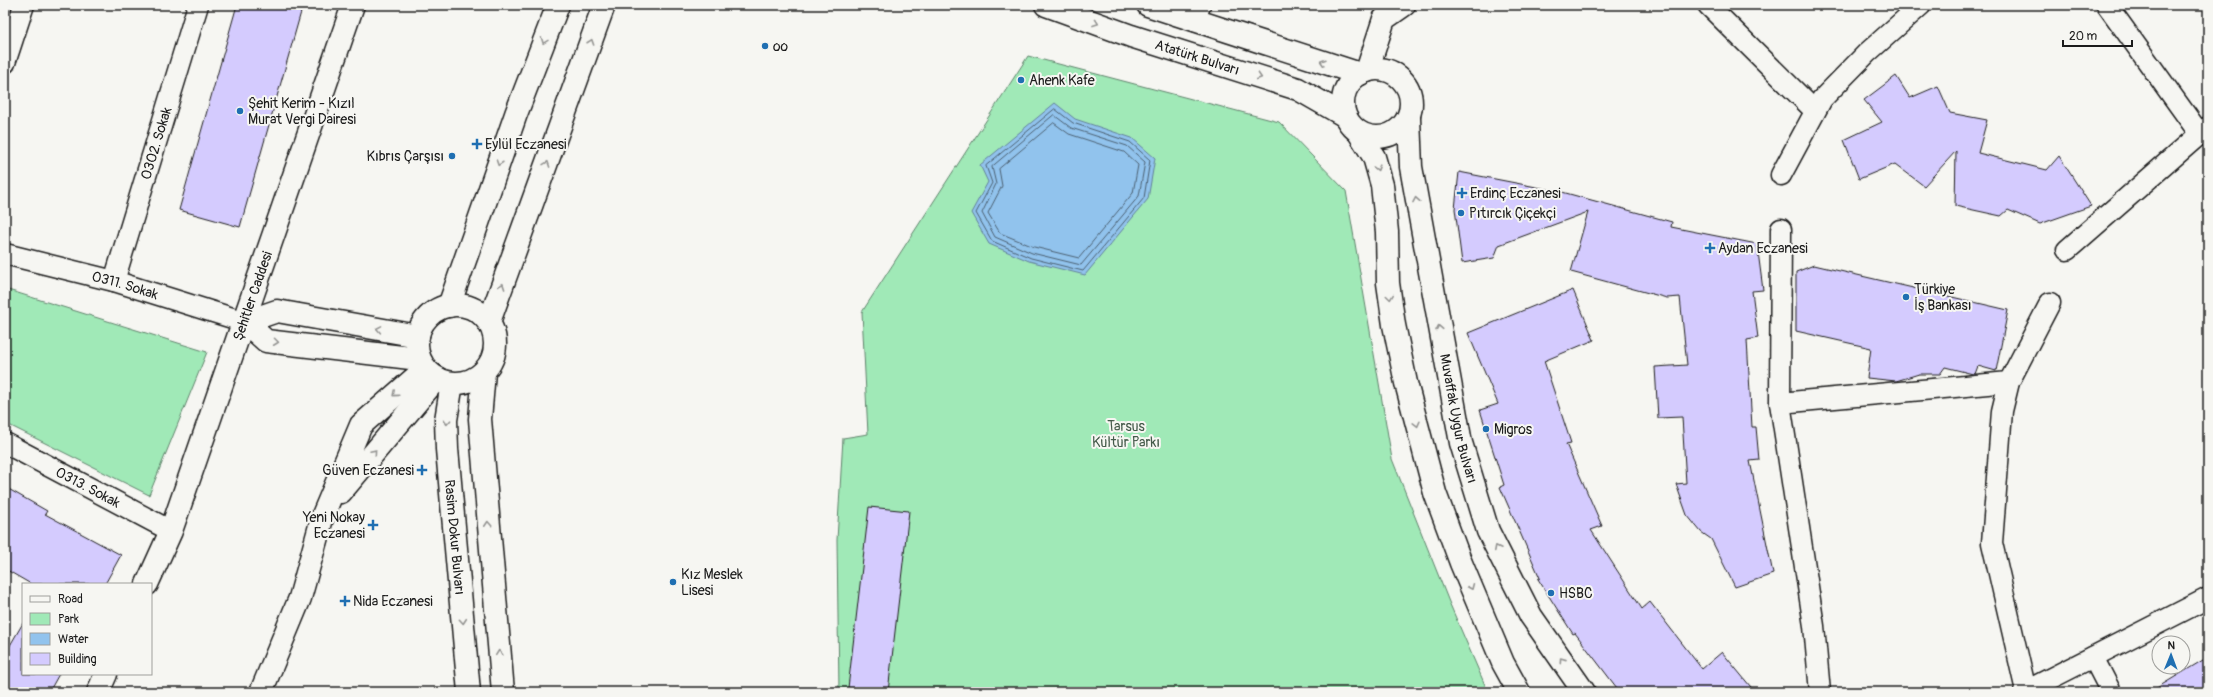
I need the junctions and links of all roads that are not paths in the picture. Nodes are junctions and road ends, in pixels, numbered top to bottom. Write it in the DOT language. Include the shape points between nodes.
graph roads {
  1 [pos="24,5"];
  2 [pos="198,5"];
  3 [pos="353,5"];
  4 [pos="558,5"];
  5 [pos="604,5"];
  6 [pos="1046,5"];
  7 [pos="1148,5"];
  8 [pos="1404,5"];
  9 [pos="1708,5"];
  10 [pos="1921,5"];
  11 [pos="2107,5"];
  12 [pos="1198,13"];
  13 [pos="5,63"];
  14 [pos="1363,72"];
  15 [pos="1815,111"];
  16 [pos="1345,116"];
  17 [pos="1408,118"];
  18 [pos="2204,130"];
  19 [pos="1359,133"];
  20 [pos="1780,175"];
  21 [pos="1781,229"];
  22 [pos="2067,250"];
  23 [pos="5,254"];
  24 [pos="114,281"];
  25 [pos="2050,303"];
  26 [pos="449,306"];
  27 [pos="245,322"];
  28 [pos="489,322"];
  29 [pos="418,336"];
  30 [pos="433,372"];
  31 [pos="484,372"];
  32 [pos="2009,382"];
  33 [pos="1780,403"];
  34 [pos="5,443"];
  35 [pos="171,531"];
  36 [pos="147,583"];
  37 [pos="2208,598"];
  38 [pos="2092,657"];
  39 [pos="106,675"];
  40 [pos="1517,691"];
  41 [pos="2025,691"];
  42 [pos="98,692"];
  43 [pos="261,692"];
  44 [pos="469,692"];
  45 [pos="503,692"];
  46 [pos="1584,692"];
  47 [pos="1820,692"];
  48 [pos="2111,692"];
  1 -- 13 [label="street"];
  2 -- 24 [label="street, 0302. Sokak"];
  3 -- 27 [label="main road, Şehitler Caddesi"];
  4 -- 26 [label="main road, one-way" via="516,114"];
  28 -- 5 [label="main road, one-way"];
  6 -- 16 [label="main road, Atatürk Bulvarı, one-way" via="1131,36 1298,89"];
  7 -- 12 [label="main road"];
  8 -- 14 [label="main road" via="1384,19"];
  9 -- 15 [label="street"];
  10 -- 15 [label="street" via="1867,53 1822,99"];
  11 -- 18 [label="street"];
  14 -- 12 [label="main road, one-way"];
  14 -- 16 [label="main road" via="1346,88 1343,102"];
  14 -- 17 [label="main road" via="1378,69 1389,71 1399,77 1411,96 1412,107"];
  15 -- 20 [label="street"];
  16 -- 19 [label="main road"];
  17 -- 19 [label="main road" via="1402,128 1393,135 1376,138"];
  46 -- 17 [label="main road, Muvaffak Uygur Bulvarı, one-way" via="1531,616 1488,531 1461,443 1411,167"];
  18 -- 22 [label="street"];
  19 -- 40 [label="main road, one-way" via="1374,157 1382,184 1387,232 1388,283 1394,325 1406,383 1435,493 1464,570"];
  21 -- 33 [label="street"];
  23 -- 24 [label="street, 0311. Sokak"];
  24 -- 27 [label="street, 0311. Sokak"];
  25 -- 32 [label="street"];
  26 -- 28 [label="main road" via="471,308"];
  26 -- 29 [label="main road" via="436,311 426,319"];
  29 -- 27 [label="main road, one-way" via="277,311"];
  27 -- 30 [label="main road, one-way" via="266,341"];
  27 -- 35 [label="main road, Şehitler Caddesi"];
  28 -- 31 [label="main road" via="495,343 490,364"];
  29 -- 30 [label="main road" via="416,347"];
  30 -- 31 [label="main road" via="464,383"];
  30 -- 43 [label="main road" via="360,425 323,515 300,598"];
  30 -- 44 [label="main road, Rasim Dokur Bulvarı, one-way" via="446,420"];
  45 -- 31 [label="main road, one-way" via="480,419"];
  32 -- 33 [label="street"];
  32 -- 41 [label="street" via="2002,411 1992,543"];
  33 -- 47 [label="street" via="1814,626"];
  34 -- 35 [label="street, 0313. Sokak"];
  35 -- 36 [label="main road, Şehitler Caddesi"];
  37 -- 38 [label="street"];
  38 -- 41 [label="street"];
  38 -- 48 [label="street"];
  39 -- 42 [label="main road"];
}
